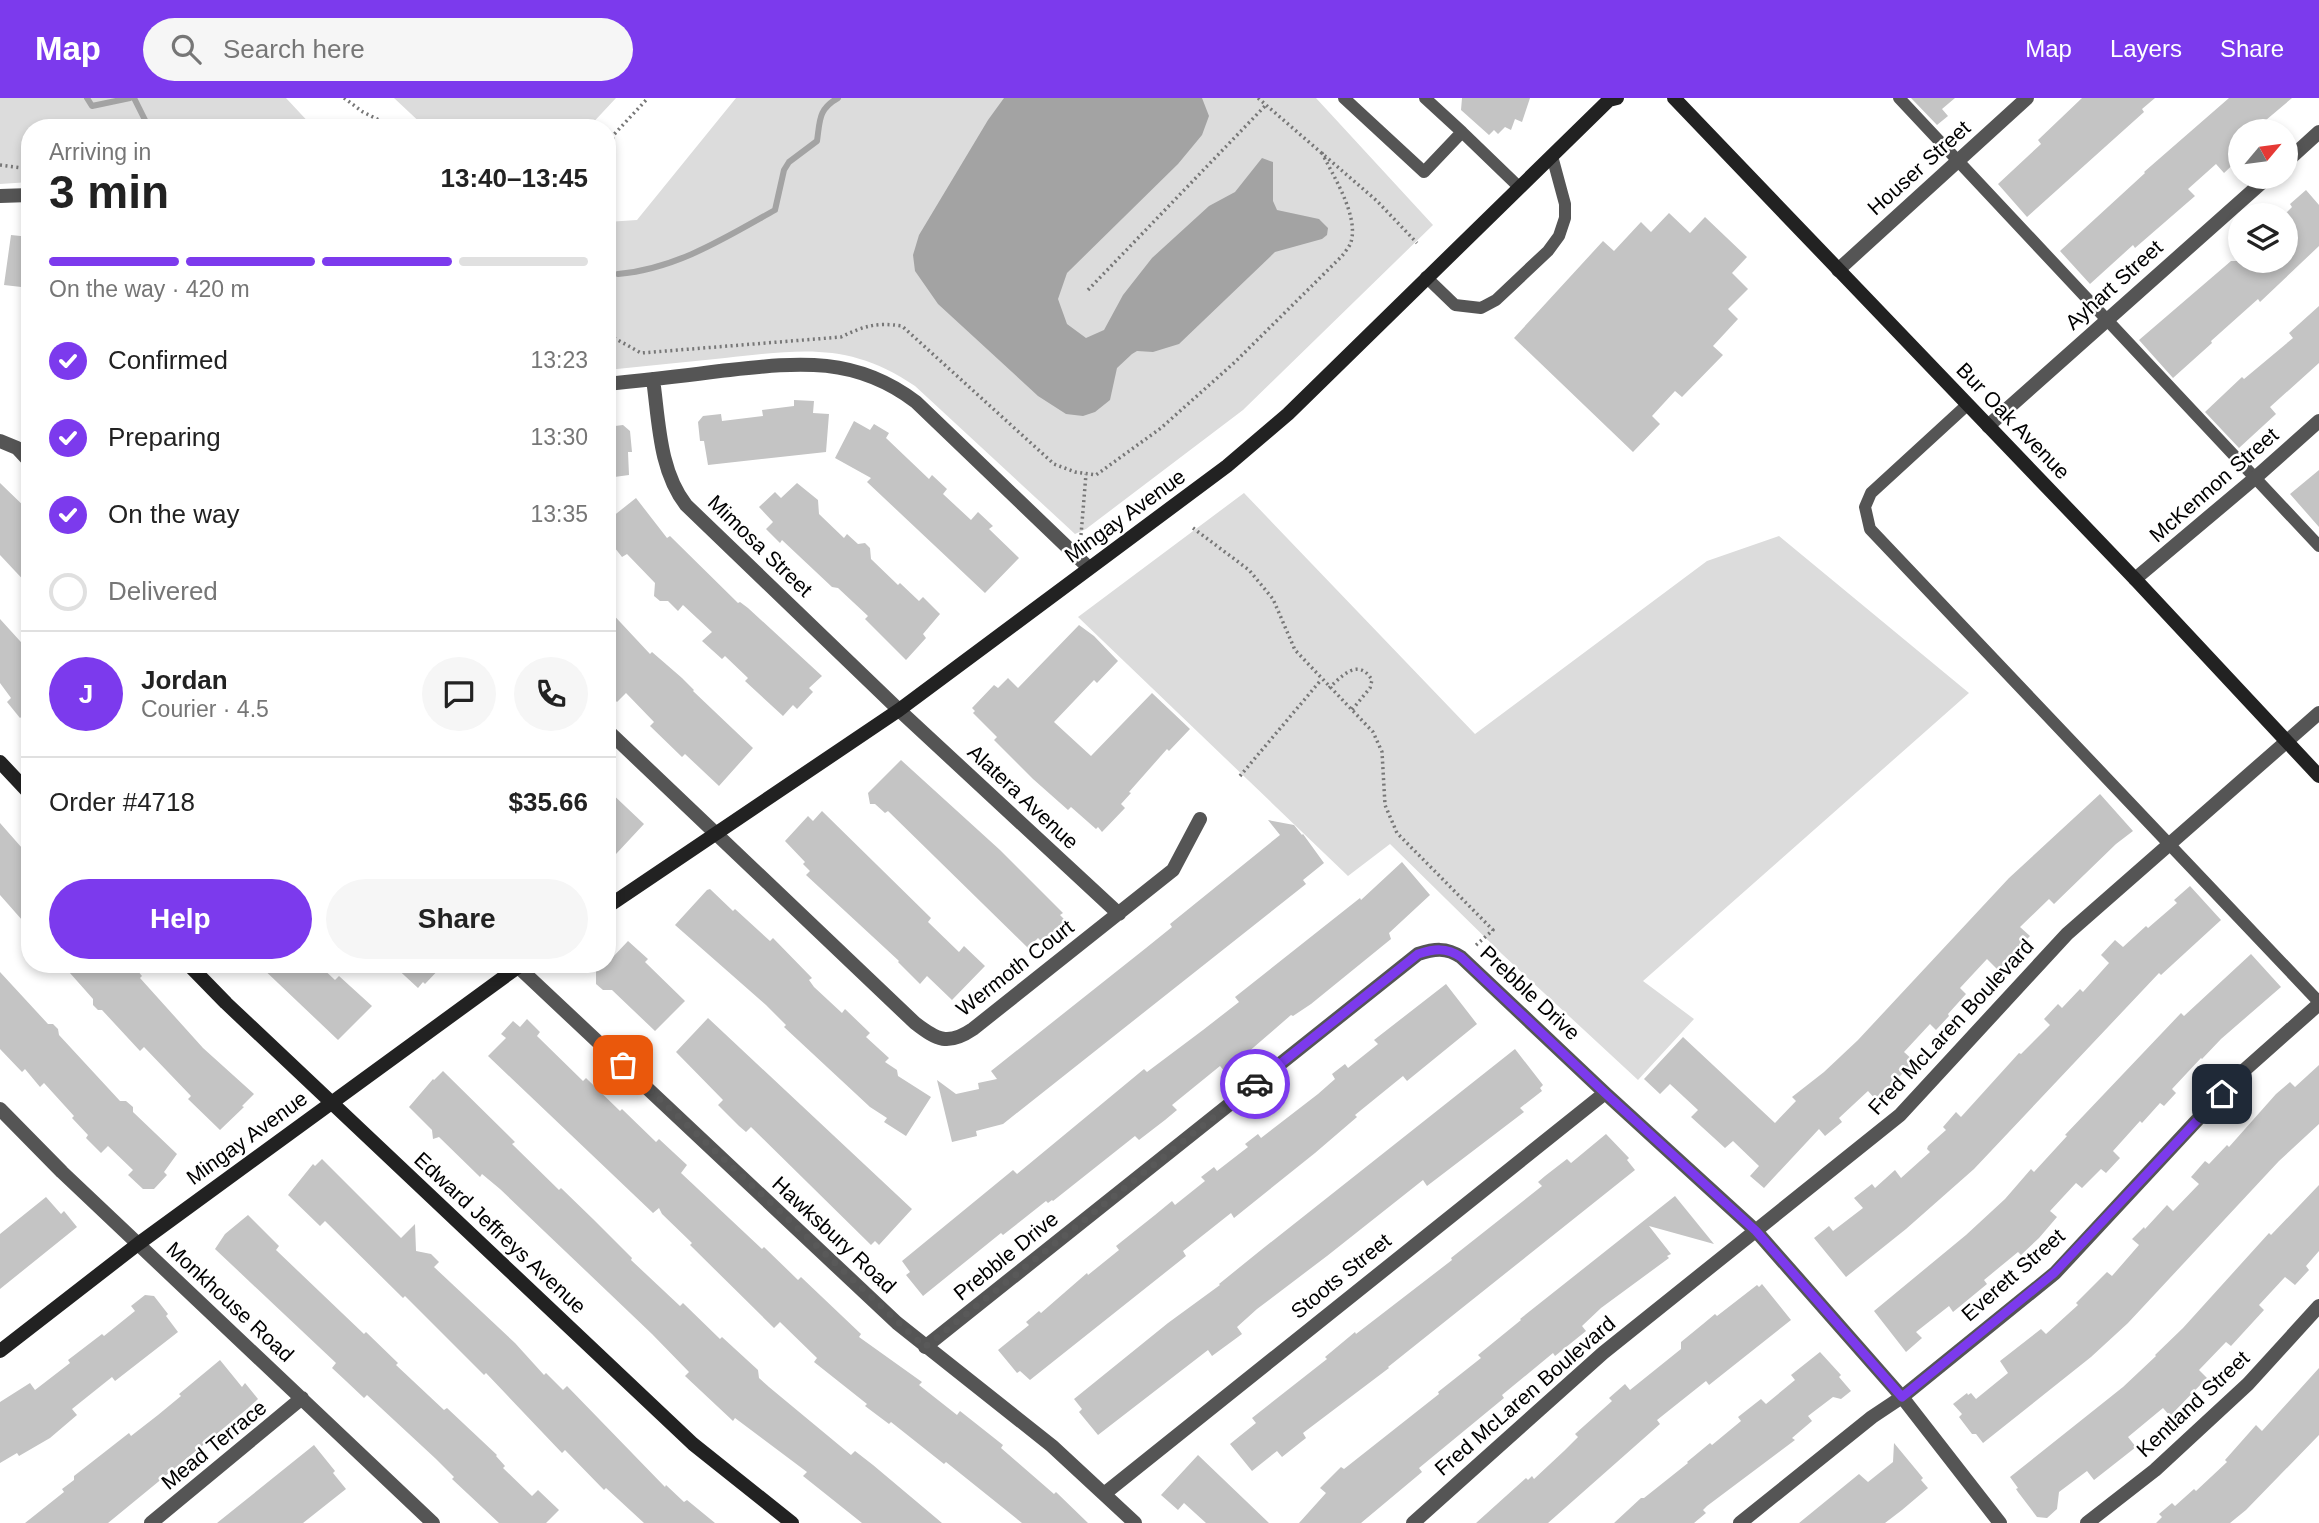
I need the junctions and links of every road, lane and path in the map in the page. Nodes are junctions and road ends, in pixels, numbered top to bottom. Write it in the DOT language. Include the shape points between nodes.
graph roads {
  1 [pos="344,98"];
  2 [pos="648,98"];
  3 [pos="1258,98"];
  4 [pos="1344,98"];
  5 [pos="1426,98"];
  6 [pos="1617,98"];
  7 [pos="1674,98"];
  8 [pos="1899,98"];
  9 [pos="2027,98"];
  10 [pos="1265,106"];
  11 [pos="377,119"];
  12 [pos="1462,132"];
  13 [pos="2319,132"];
  14 [pos="616,133"];
  15 [pos="1321,151"];
  16 [pos="2298,151"];
  17 [pos="1552,156"];
  18 [pos="1958,160"];
  19 [pos="0,165"];
  20 [pos="21,168"];
  21 [pos="1519,187"];
  22 [pos="2254,189"];
  23 [pos="21,195"];
  24 [pos="0,196"];
  25 [pos="1418,243"];
  26 [pos="1838,270"];
  27 [pos="1426,277"];
  28 [pos="1088,290"];
  29 [pos="2107,319"];
  30 [pos="616,342"];
  31 [pos="653,379"];
  32 [pos="616,383"];
  33 [pos="1968,405"];
  34 [pos="2319,421"];
  35 [pos="1988,426"];
  36 [pos="0,441"];
  37 [pos="21,452"];
  38 [pos="1086,474"];
  39 [pos="2255,478"];
  40 [pos="1193,528"];
  41 [pos="1080,536"];
  42 [pos="2319,546"];
  43 [pos="1089,568"];
  44 [pos="2136,579"];
  45 [pos="1321,680"];
  46 [pos="1329,688"];
  47 [pos="899,710"];
  48 [pos="1351,711"];
  49 [pos="2319,713"];
  50 [pos="616,739"];
  51 [pos="2288,743"];
  52 [pos="0,762"];
  53 [pos="1240,776"];
  54 [pos="2319,776"];
  55 [pos="21,784"];
  56 [pos="1200,819"];
  57 [pos="717,834"];
  58 [pos="2169,845"];
  59 [pos="616,901"];
  60 [pos="1118,915"];
  61 [pos="1475,946"];
  62 [pos="197,973"];
  63 [pos="508,973"];
  64 [pos="528,973"];
  65 [pos="2319,1003"];
  66 [pos="1605,1093"];
  67 [pos="331,1102"];
  68 [pos="0,1109"];
  69 [pos="1756,1231"];
  70 [pos="138,1244"];
  71 [pos="2319,1306"];
  72 [pos="925,1347"];
  73 [pos="0,1351"];
  74 [pos="1902,1397"];
  75 [pos="302,1398"];
  76 [pos="1104,1494"];
  77 [pos="784,1520"];
  78 [pos="151,1523"];
  79 [pos="433,1523"];
  80 [pos="1135,1523"];
  81 [pos="1413,1523"];
  82 [pos="1740,1523"];
  83 [pos="2000,1523"];
  84 [pos="2087,1523"];
  1 -- 11 [label="path"];
  2 -- 14 [label="path"];
  3 -- 10 [label="path"];
  4 -- 12 [label="lane" via="1424,172"];
  5 -- 12 [label="lane"];
  6 -- 17 [label="street, Mingay Avenue" via="1609,100"];
  7 -- 26 [label="street, Bur Oak Avenue"];
  8 -- 18 [label="lane"];
  9 -- 18 [label="street, Houser Street"];
  10 -- 15 [label="path"];
  10 -- 28 [label="path"];
  12 -- 21 [label="lane"];
  13 -- 16 [label="street"];
  15 -- 25 [label="path"];
  15 -- 38 [label="path" via="1352,220 1351,242 1342,256 1161,428 1096,475"];
  17 -- 21 [label="street, Mingay Avenue"];
  17 -- 27 [label="lane" via="1565,218 1548,251 1496,300 1481,308 1455,305"];
  18 -- 26 [label="street, Houser Street"];
  18 -- 29 [label="lane"];
  19 -- 20 [label="path"];
  21 -- 27 [label="street, Mingay Avenue"];
  22 -- 29 [label="street, Ayhart Street"];
  23 -- 24 [label="street"];
  26 -- 33 [label="street, Bur Oak Avenue"];
  27 -- 43 [label="street, Mingay Avenue" via="1251,446"];
  29 -- 35 [label="street, Ayhart Street"];
  29 -- 39 [label="lane"];
  30 -- 38 [label="path" via="640,354 841,337 881,323 902,326 1054,464"];
  31 -- 32 [label="street"];
  31 -- 43 [label="street" via="797,363 865,373 916,402"];
  31 -- 47 [label="street, Mimosa Street" via="664,457 674,489"];
  33 -- 35 [label="street, Bur Oak Avenue"];
  33 -- 58 [label="lane" via="1871,492 1865,508 1870,529"];
  34 -- 39 [label="street, McKennon Street"];
  35 -- 44 [label="street, Bur Oak Avenue"];
  36 -- 37 [label="street"];
  38 -- 41 [label="path"];
  39 -- 42 [label="lane"];
  39 -- 44 [label="street, McKennon Street"];
  40 -- 45 [label="path" via="1249,570 1273,599 1295,650"];
  43 -- 47 [label="street, Mingay Avenue"];
  44 -- 51 [label="street, Bur Oak Avenue"];
  45 -- 46 [label="path"];
  45 -- 53 [label="path"];
  46 -- 48 [label="path"];
  46 -- 48 [label="path" via="1351,669 1368,673 1370,688"];
  47 -- 57 [label="street, Mingay Avenue"];
  47 -- 60 [label="street, Alatera Avenue"];
  48 -- 61 [label="path" via="1373,732 1382,752 1385,805 1397,833 1493,930"];
  49 -- 51 [label="street, Fred McLaren Boulevard"];
  50 -- 57 [label="street"];
  51 -- 54 [label="street, Bur Oak Avenue"];
  51 -- 58 [label="street, Fred McLaren Boulevard"];
  52 -- 55 [label="street"];
  56 -- 60 [label="street, Wermoth Court" via="1172,870"];
  57 -- 59 [label="street, Mingay Avenue"];
  57 -- 60 [label="street, Wermoth Court" via="915,1023 940,1039 951,1040 973,1029"];
  58 -- 65 [label="lane"];
  58 -- 69 [label="street, Fred McLaren Boulevard" via="2067,934 1900,1115"];
  62 -- 67 [label="street, Edward Jeffreys Avenue"];
  63 -- 67 [label="street, Mingay Avenue"];
  64 -- 72 [label="street, Hawksbury Road"];
  65 -- 74 [label="street, Everett Street" via="2240,1074 2054,1273"];
  66 -- 69 [label="street, Prebble Drive"];
  66 -- 72 [label="street, Prebble Drive" via="1461,957 1444,949 1418,954"];
  66 -- 76 [label="street, Stoots Street"];
  67 -- 70 [label="street, Mingay Avenue"];
  67 -- 77 [label="street, Edward Jeffreys Avenue" via="693,1444"];
  68 -- 70 [label="street, Monkhouse Road"];
  69 -- 74 [label="street, Prebble Drive"];
  69 -- 81 [label="street, Fred McLaren Boulevard" via="1603,1353"];
  70 -- 73 [label="street, Mingay Avenue"];
  70 -- 75 [label="street, Monkhouse Road"];
  71 -- 84 [label="street, Kentland Street" via="2248,1384 2155,1470"];
  72 -- 76 [label="street, Hawksbury Road" via="1052,1446"];
  74 -- 82 [label="street, Everett Street"];
  74 -- 83 [label="street, Prebble Drive"];
  75 -- 78 [label="street, Mead Terrace"];
  75 -- 79 [label="street, Monkhouse Road"];
  76 -- 80 [label="street, Hawksbury Road"];
}
